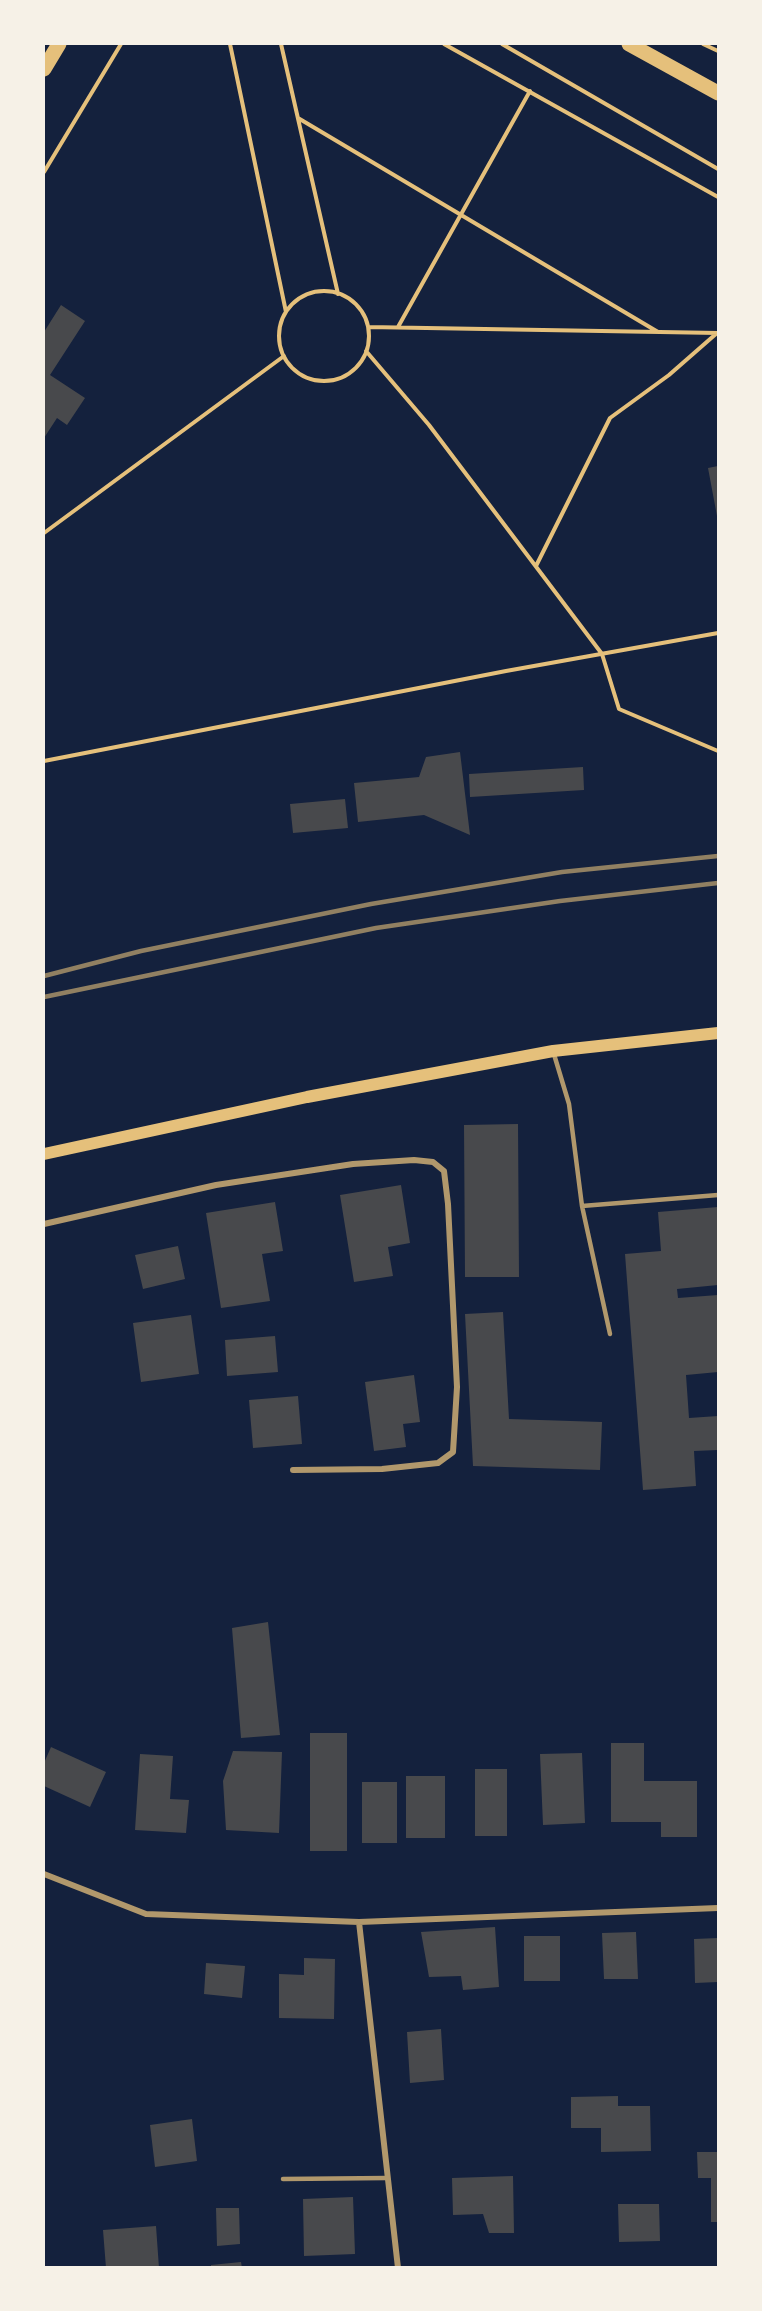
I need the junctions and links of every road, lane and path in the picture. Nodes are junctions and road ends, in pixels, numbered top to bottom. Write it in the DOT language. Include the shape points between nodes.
graph roads {
  1 [pos="59,44"];
  2 [pos="121,44"];
  3 [pos="230,44"];
  4 [pos="281,44"];
  5 [pos="444,44"];
  6 [pos="502,44"];
  7 [pos="629,44"];
  8 [pos="703,44"];
  9 [pos="718,51"];
  10 [pos="44,69"];
  11 [pos="530,91"];
  12 [pos="718,93"];
  13 [pos="298,118"];
  14 [pos="718,169"];
  15 [pos="44,172"];
  16 [pos="718,197"];
  17 [pos="461,215"];
  18 [pos="338,294"];
  19 [pos="286,312"];
  20 [pos="368,327"];
  21 [pos="398,327"];
  22 [pos="658,332"];
  23 [pos="718,333"];
  24 [pos="366,351"];
  25 [pos="284,356"];
  26 [pos="44,533"];
  27 [pos="536,566"];
  28 [pos="718,633"];
  29 [pos="602,654"];
  30 [pos="718,751"];
  31 [pos="44,761"];
  32 [pos="718,1033"];
  33 [pos="553,1051"];
  34 [pos="44,1154"];
  35 [pos="718,1195"];
  36 [pos="582,1206"];
  37 [pos="44,1224"];
  38 [pos="610,1334"];
  39 [pos="293,1470"];
  40 [pos="44,1874"];
  41 [pos="718,1908"];
  42 [pos="359,1922"];
  43 [pos="387,2178"];
  44 [pos="283,2179"];
  45 [pos="398,2268"];
  1 -- 10 [label="main road"];
  2 -- 15 [label="path"];
  3 -- 19 [label="path"];
  4 -- 13 [label="path"];
  5 -- 11 [label="path"];
  6 -- 14 [label="path"];
  7 -- 12 [label="main road"];
  8 -- 9 [label="path"];
  11 -- 16 [label="path"];
  11 -- 17 [label="path"];
  13 -- 17 [label="path"];
  13 -- 18 [label="path"];
  17 -- 21 [label="path"];
  17 -- 22 [label="path"];
  18 -- 19 [label="path" via="321,291 305,296"];
  18 -- 20 [label="path" via="358,306"];
  19 -- 25 [label="path" via="279,334"];
  20 -- 21 [label="path"];
  20 -- 24 [label="path"];
  21 -- 22 [label="path"];
  22 -- 23 [label="path"];
  23 -- 27 [label="path" via="610,418"];
  24 -- 25 [label="path" via="351,372 326,381 301,374"];
  24 -- 27 [label="path" via="429,425"];
  25 -- 26 [label="path"];
  27 -- 29 [label="path"];
  28 -- 29 [label="path"];
  29 -- 30 [label="path" via="619,709"];
  29 -- 31 [label="path"];
  32 -- 33 [label="main road"];
  33 -- 34 [label="main road" via="307,1097"];
  33 -- 36 [label="lane" via="569,1104"];
  35 -- 36 [label="lane"];
  36 -- 38 [label="lane"];
  37 -- 39 [label="street" via="216,1185 353,1164 414,1160 433,1162 444,1171 456,1377 453,1452 438,1464"];
  40 -- 42 [label="street" via="146,1914"];
  41 -- 42 [label="street"];
  42 -- 43 [label="street"];
  43 -- 44 [label="lane"];
  43 -- 45 [label="street"];
}
